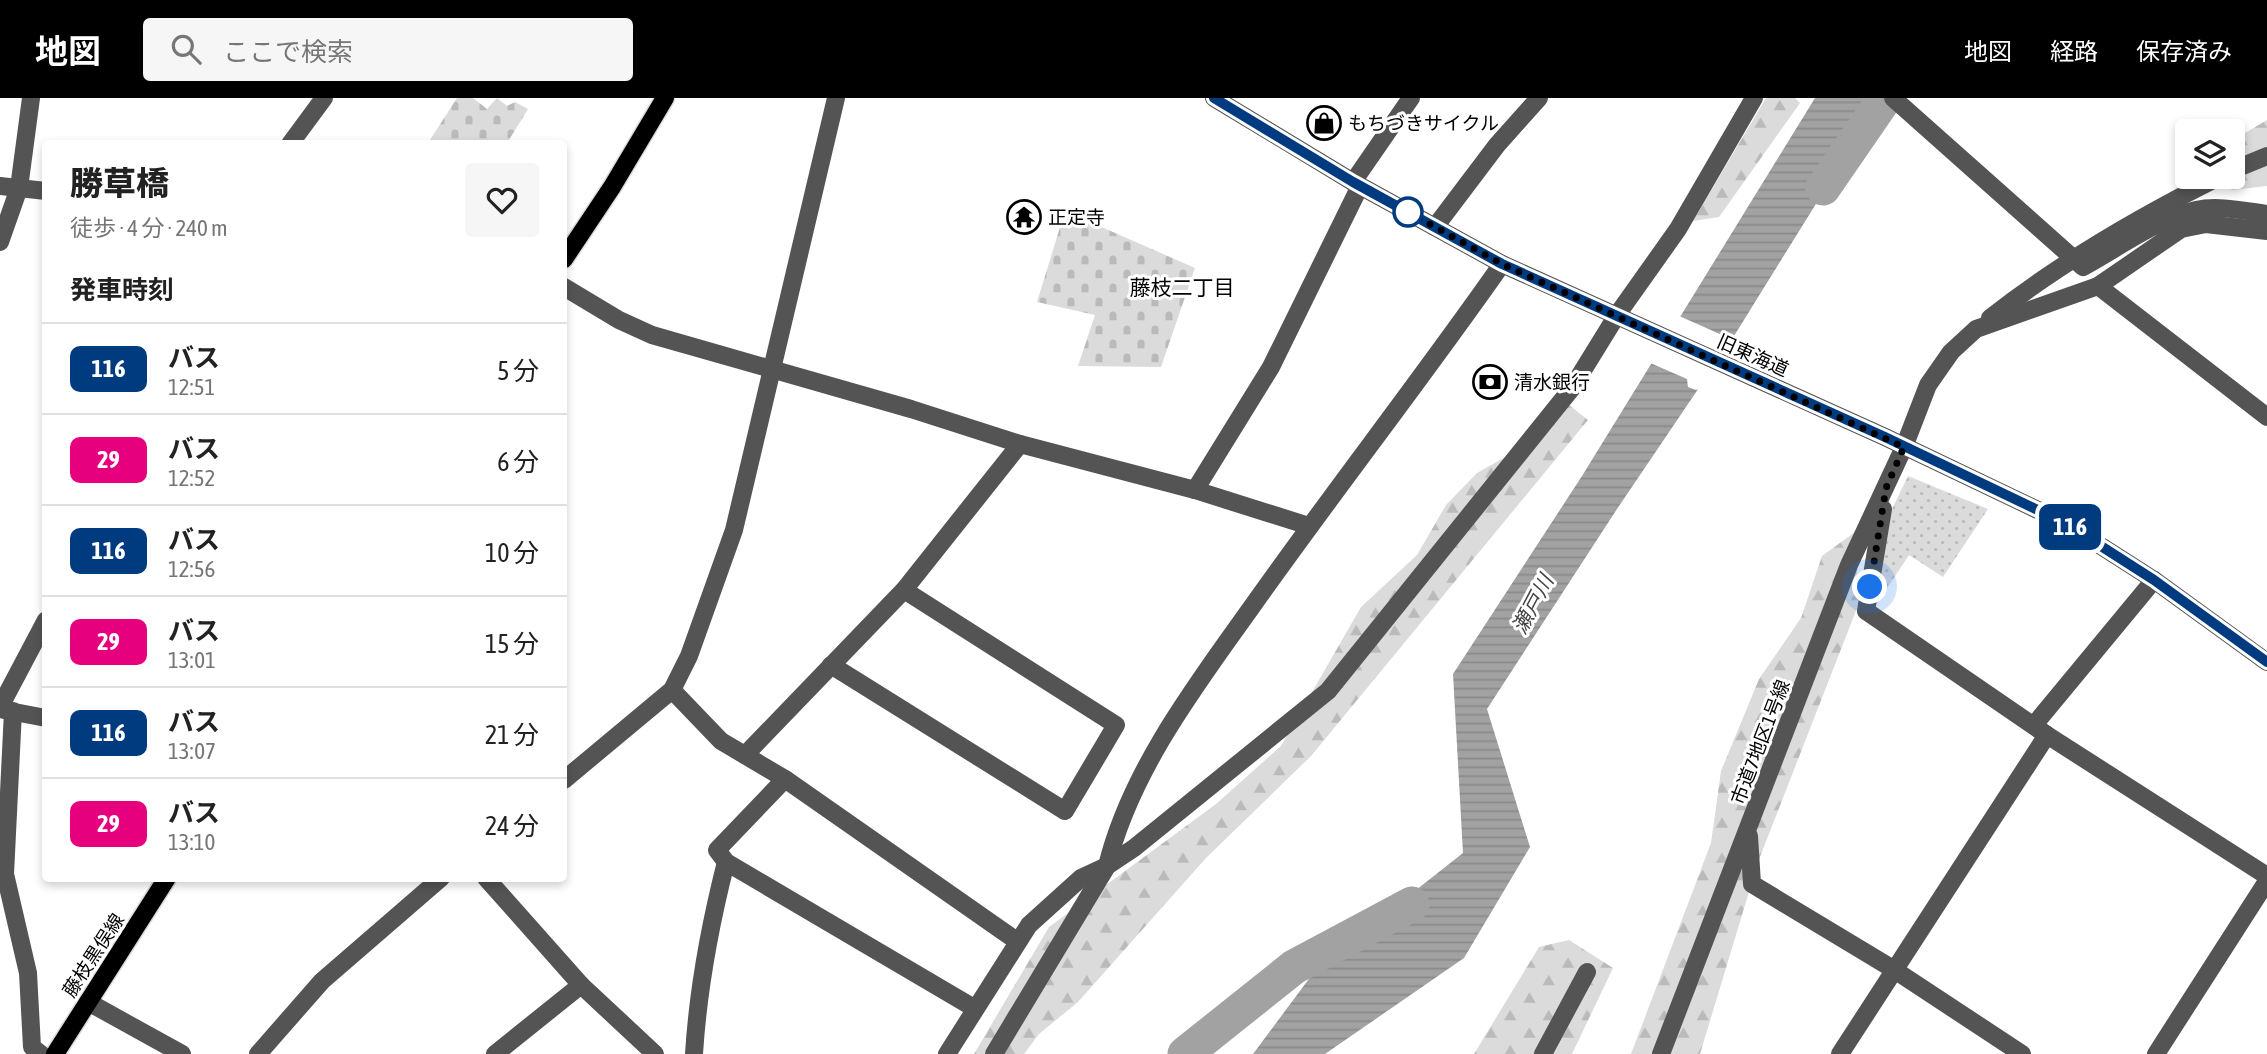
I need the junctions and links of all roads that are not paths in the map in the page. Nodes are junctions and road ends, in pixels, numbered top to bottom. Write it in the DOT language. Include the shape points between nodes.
graph roads {
  1 [pos="31,98"];
  2 [pos="324,98"];
  3 [pos="665,98"];
  4 [pos="836,98"];
  5 [pos="1214,98"];
  6 [pos="1411,98"];
  7 [pos="1539,98"];
  8 [pos="1754,98"];
  9 [pos="1893,98"];
  10 [pos="293,140"];
  11 [pos="2267,156"];
  12 [pos="2245,165"];
  13 [pos="1356,184"];
  14 [pos="0,186"];
  15 [pos="19,188"];
  16 [pos="2195,189"];
  17 [pos="42,191"];
  18 [pos="2267,214"];
  19 [pos="1435,227"];
  20 [pos="2267,231"];
  21 [pos="0,242"];
  22 [pos="567,254"];
  23 [pos="2076,258"];
  24 [pos="1502,264"];
  25 [pos="2098,286"];
  26 [pos="567,289"];
  27 [pos="1617,315"];
  28 [pos="1976,329"];
  29 [pos="772,368"];
  30 [pos="2267,417"];
  31 [pos="1020,444"];
  32 [pos="1904,447"];
  33 [pos="1886,488"];
  34 [pos="1195,490"];
  35 [pos="1309,526"];
  36 [pos="2154,580"];
  37 [pos="904,590"];
  38 [pos="42,628"];
  39 [pos="2267,662"];
  40 [pos="831,665"];
  41 [pos="672,690"];
  42 [pos="4,709"];
  43 [pos="42,717"];
  44 [pos="2041,730"];
  45 [pos="746,755"];
  46 [pos="567,778"];
  47 [pos="785,779"];
  48 [pos="1749,831"];
  49 [pos="726,862"];
  50 [pos="1107,866"];
  51 [pos="2265,874"];
  52 [pos="164,882"];
  53 [pos="436,882"];
  54 [pos="490,882"];
  55 [pos="1017,941"];
  56 [pos="1893,969"];
  57 [pos="1587,972"];
  58 [pos="581,985"];
  59 [pos="88,1002"];
  60 [pos="974,1008"];
  61 [pos="41,1054"];
  62 [pos="55,1054"];
  63 [pos="182,1054"];
  64 [pos="258,1054"];
  65 [pos="495,1054"];
  66 [pos="655,1054"];
  67 [pos="694,1054"];
  68 [pos="947,1054"];
  69 [pos="993,1054"];
  70 [pos="1543,1054"];
  71 [pos="1661,1054"];
  72 [pos="1840,1054"];
  73 [pos="2022,1054"];
  74 [pos="2156,1054"];
  1 -- 15 [label="street"];
  2 -- 10 [label="street"];
  3 -- 22 [label="main road"];
  4 -- 29 [label="street"];
  5 -- 13 [label="street, 旧東海道"];
  6 -- 13 [label="street"];
  7 -- 19 [label="street"];
  8 -- 27 [label="street" via="1678,229"];
  9 -- 23 [label="street"];
  11 -- 12 [label="street"];
  13 -- 19 [label="street, 旧東海道"];
  13 -- 34 [label="street" via="1271,368"];
  14 -- 15 [label="street"];
  15 -- 17 [label="street"];
  15 -- 21 [label="street"];
  16 -- 23 [label="street, 市道7地区1号線"];
  18 -- 23 [label="street" via="2197,209 2083,267"];
  19 -- 24 [label="street, 旧東海道"];
  20 -- 25 [label="street" via="2206,224 2181,229"];
  23 -- 28 [label="street, 市道7地区1号線" via="2030,286"];
  24 -- 27 [label="street, 旧東海道"];
  24 -- 35 [label="street"];
  25 -- 28 [label="street"];
  25 -- 30 [label="street"];
  26 -- 29 [label="street" via="652,335"];
  27 -- 32 [label="street, 旧東海道"];
  27 -- 50 [label="street" via="1572,388 1328,691"];
  28 -- 32 [label="street, 市道7地区1号線" via="1951,352 1928,385"];
  29 -- 31 [label="street"];
  29 -- 41 [label="street" via="734,530 689,656"];
  31 -- 34 [label="street"];
  31 -- 37 [label="street"];
  32 -- 33 [label="street, 市道7地区1号線"];
  32 -- 36 [label="street, 旧東海道" via="2065,523"];
  33 -- 44 [label="street" via="1866,611"];
  33 -- 48 [label="street, 市道7地区1号線" via="1849,565"];
  34 -- 35 [label="street"];
  35 -- 50 [label="street" via="1174,717 1115,834"];
  36 -- 39 [label="street, 旧東海道"];
  36 -- 44 [label="street"];
  37 -- 40 [label="street"];
  37 -- 40 [label="street" via="1116,725 1065,811"];
  38 -- 42 [label="street"];
  40 -- 45 [label="street"];
  41 -- 45 [label="street" via="721,741"];
  41 -- 46 [label="street"];
  42 -- 43 [label="street"];
  42 -- 61 [label="street" via="5,874 28,973 32,1047"];
  44 -- 51 [label="street"];
  44 -- 56 [label="street"];
  45 -- 47 [label="street"];
  47 -- 49 [label="street" via="717,850"];
  47 -- 55 [label="street"];
  48 -- 56 [label="street" via="1752,884"];
  48 -- 71 [label="street, 市道7地区1号線"];
  49 -- 60 [label="street"];
  49 -- 67 [label="street" via="713,916"];
  50 -- 55 [label="street" via="1081,878"];
  50 -- 69 [label="street"];
  51 -- 74 [label="street"];
  52 -- 59 [label="main road, 藤枝黒俣線"];
  53 -- 64 [label="street" via="322,981"];
  54 -- 58 [label="street"];
  55 -- 60 [label="street"];
  56 -- 72 [label="street"];
  56 -- 73 [label="street"];
  57 -- 70 [label="street"];
  58 -- 65 [label="street"];
  58 -- 66 [label="street"];
  59 -- 62 [label="main road, 藤枝黒俣線"];
  59 -- 63 [label="street"];
  60 -- 68 [label="street"];
}
